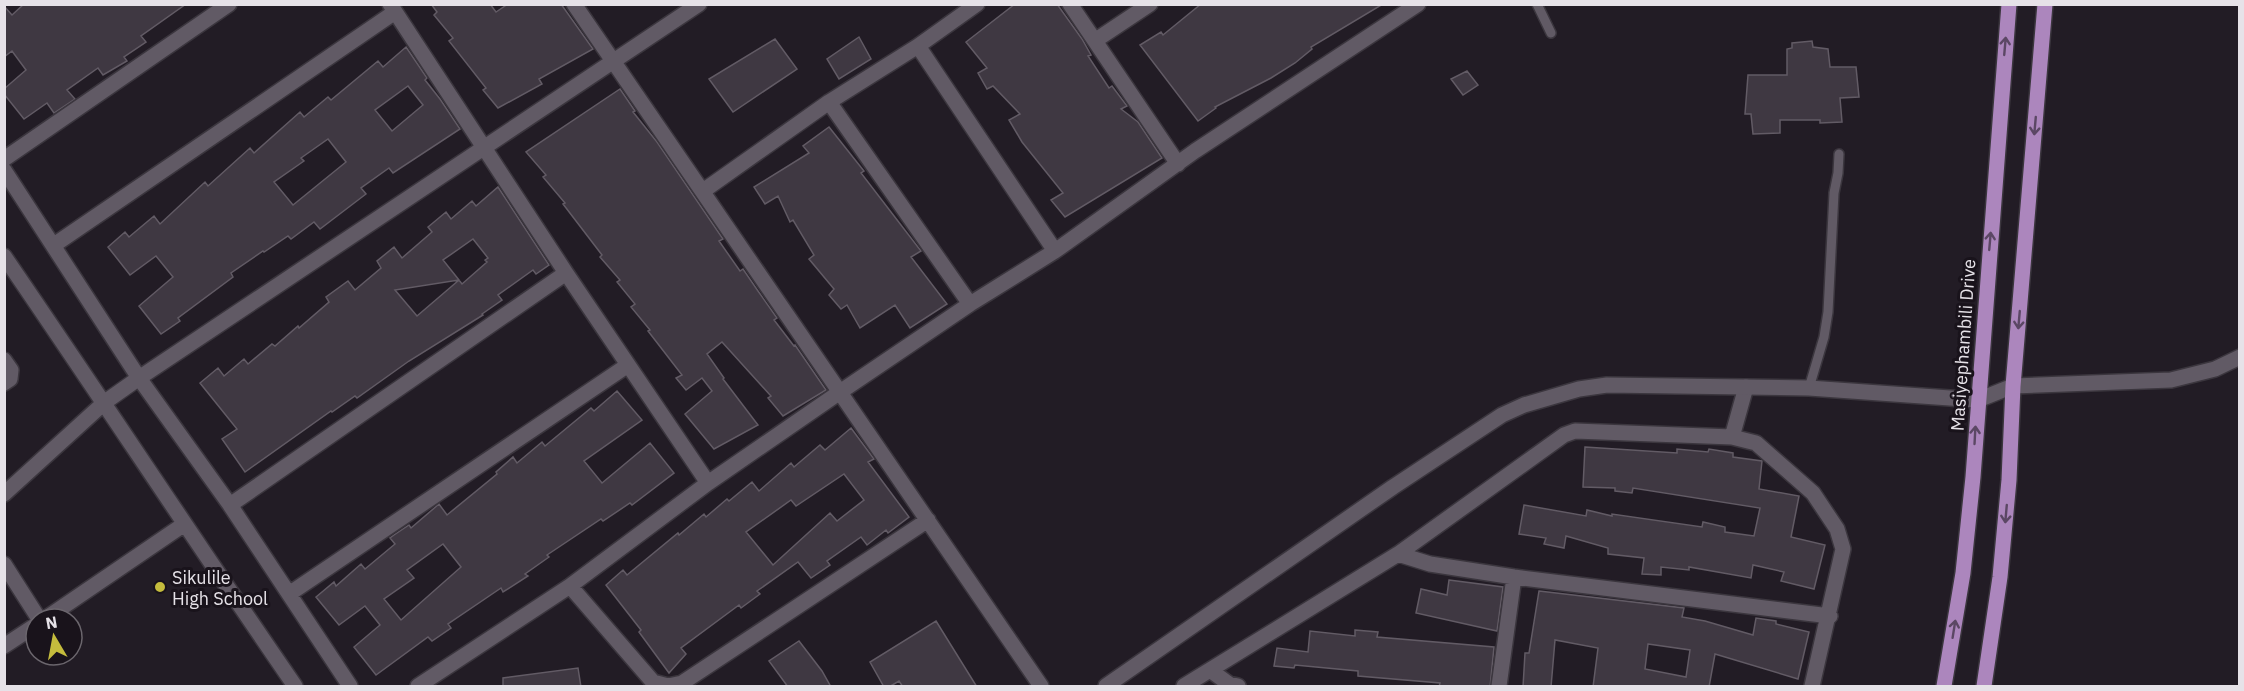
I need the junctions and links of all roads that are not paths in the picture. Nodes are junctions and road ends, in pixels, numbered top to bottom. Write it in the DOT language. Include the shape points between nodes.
graph roads {
  1 [pos="229,4"];
  2 [pos="574,4"];
  3 [pos="699,4"];
  4 [pos="977,4"];
  5 [pos="1070,4"];
  6 [pos="1150,4"];
  7 [pos="1418,4"];
  8 [pos="1537,4"];
  9 [pos="2009,4"];
  10 [pos="2045,4"];
  11 [pos="392,8"];
  12 [pos="1551,33"];
  13 [pos="1096,40"];
  14 [pos="918,46"];
  15 [pos="614,63"];
  16 [pos="830,102"];
  17 [pos="485,148"];
  18 [pos="1839,154"];
  19 [pos="4,159"];
  20 [pos="1178,164"];
  21 [pos="4,170"];
  22 [pos="703,191"];
  23 [pos="54,245"];
  24 [pos="1055,251"];
  25 [pos="4,256"];
  26 [pos="566,273"];
  27 [pos="970,304"];
  28 [pos="2240,357"];
  29 [pos="4,360"];
  30 [pos="628,365"];
  31 [pos="139,378"];
  32 [pos="4,383"];
  33 [pos="2013,386"];
  34 [pos="1746,387"];
  35 [pos="1809,388"];
  36 [pos="840,392"];
  37 [pos="1977,400"];
  38 [pos="105,402"];
  39 [pos="1732,437"];
  40 [pos="708,483"];
  41 [pos="4,494"];
  42 [pos="230,505"];
  43 [pos="928,520"];
  44 [pos="183,525"];
  45 [pos="1398,554"];
  46 [pos="4,564"];
  47 [pos="1514,577"];
  48 [pos="570,586"];
  49 [pos="289,594"];
  50 [pos="31,607"];
  51 [pos="63,607"];
  52 [pos="1830,616"];
  53 [pos="24,633"];
  54 [pos="4,646"];
  55 [pos="1210,669"];
  56 [pos="295,687"];
  57 [pos="350,687"];
  58 [pos="418,687"];
  59 [pos="1041,687"];
  60 [pos="1106,687"];
  61 [pos="1184,687"];
  62 [pos="1238,687"];
  63 [pos="1499,687"];
  64 [pos="1812,687"];
  65 [pos="1944,687"];
  66 [pos="1984,687"];
  1 -- 19 [label="street"];
  2 -- 15 [label="street"];
  3 -- 15 [label="street"];
  4 -- 14 [label="street"];
  5 -- 13 [label="street"];
  6 -- 13 [label="street"];
  7 -- 20 [label="street"];
  8 -- 12 [label="lane"];
  37 -- 9 [label="main road, Masiyephambili Drive, one-way"];
  10 -- 33 [label="main road, one-way"];
  11 -- 17 [label="street"];
  11 -- 23 [label="street"];
  13 -- 20 [label="street"];
  14 -- 16 [label="street"];
  14 -- 24 [label="street"];
  15 -- 17 [label="street"];
  15 -- 22 [label="street"];
  16 -- 22 [label="street"];
  16 -- 27 [label="street"];
  17 -- 26 [label="street"];
  17 -- 31 [label="street"];
  18 -- 35 [label="lane" via="1828,312"];
  20 -- 24 [label="street"];
  21 -- 23 [label="street"];
  22 -- 36 [label="street"];
  23 -- 31 [label="street"];
  24 -- 27 [label="street"];
  25 -- 38 [label="street"];
  26 -- 30 [label="street"];
  26 -- 42 [label="street"];
  27 -- 36 [label="street"];
  28 -- 33 [label="street" via="2215,369 2171,380"];
  29 -- 32 [label="street" via="11,370 10,379"];
  30 -- 40 [label="street"];
  30 -- 49 [label="street"];
  31 -- 38 [label="street"];
  31 -- 42 [label="street"];
  33 -- 37 [label="street"];
  33 -- 66 [label="main road, one-way" via="2000,577"];
  34 -- 35 [label="street"];
  34 -- 39 [label="street"];
  34 -- 60 [label="street" via="1607,385 1579,389 1502,415"];
  35 -- 37 [label="street"];
  36 -- 40 [label="street"];
  36 -- 43 [label="street"];
  65 -- 37 [label="main road, Masiyephambili Drive, one-way" via="1963,573"];
  38 -- 41 [label="street"];
  38 -- 44 [label="street"];
  39 -- 45 [label="street" via="1575,431"];
  39 -- 52 [label="street" via="1756,443 1795,476 1813,493 1837,529 1844,549"];
  40 -- 48 [label="street"];
  42 -- 49 [label="street"];
  43 -- 48 [label="street" via="682,683 668,686 653,682"];
  43 -- 59 [label="street"];
  44 -- 51 [label="street"];
  44 -- 56 [label="street"];
  45 -- 47 [label="street" via="1430,564"];
  45 -- 55 [label="street"];
  46 -- 50 [label="street"];
  47 -- 52 [label="street"];
  47 -- 63 [label="street"];
  48 -- 58 [label="street"];
  49 -- 57 [label="street"];
  52 -- 64 [label="street"];
  53 -- 54 [label="street"];
  55 -- 61 [label="street"];
  55 -- 62 [label="street"];
}
